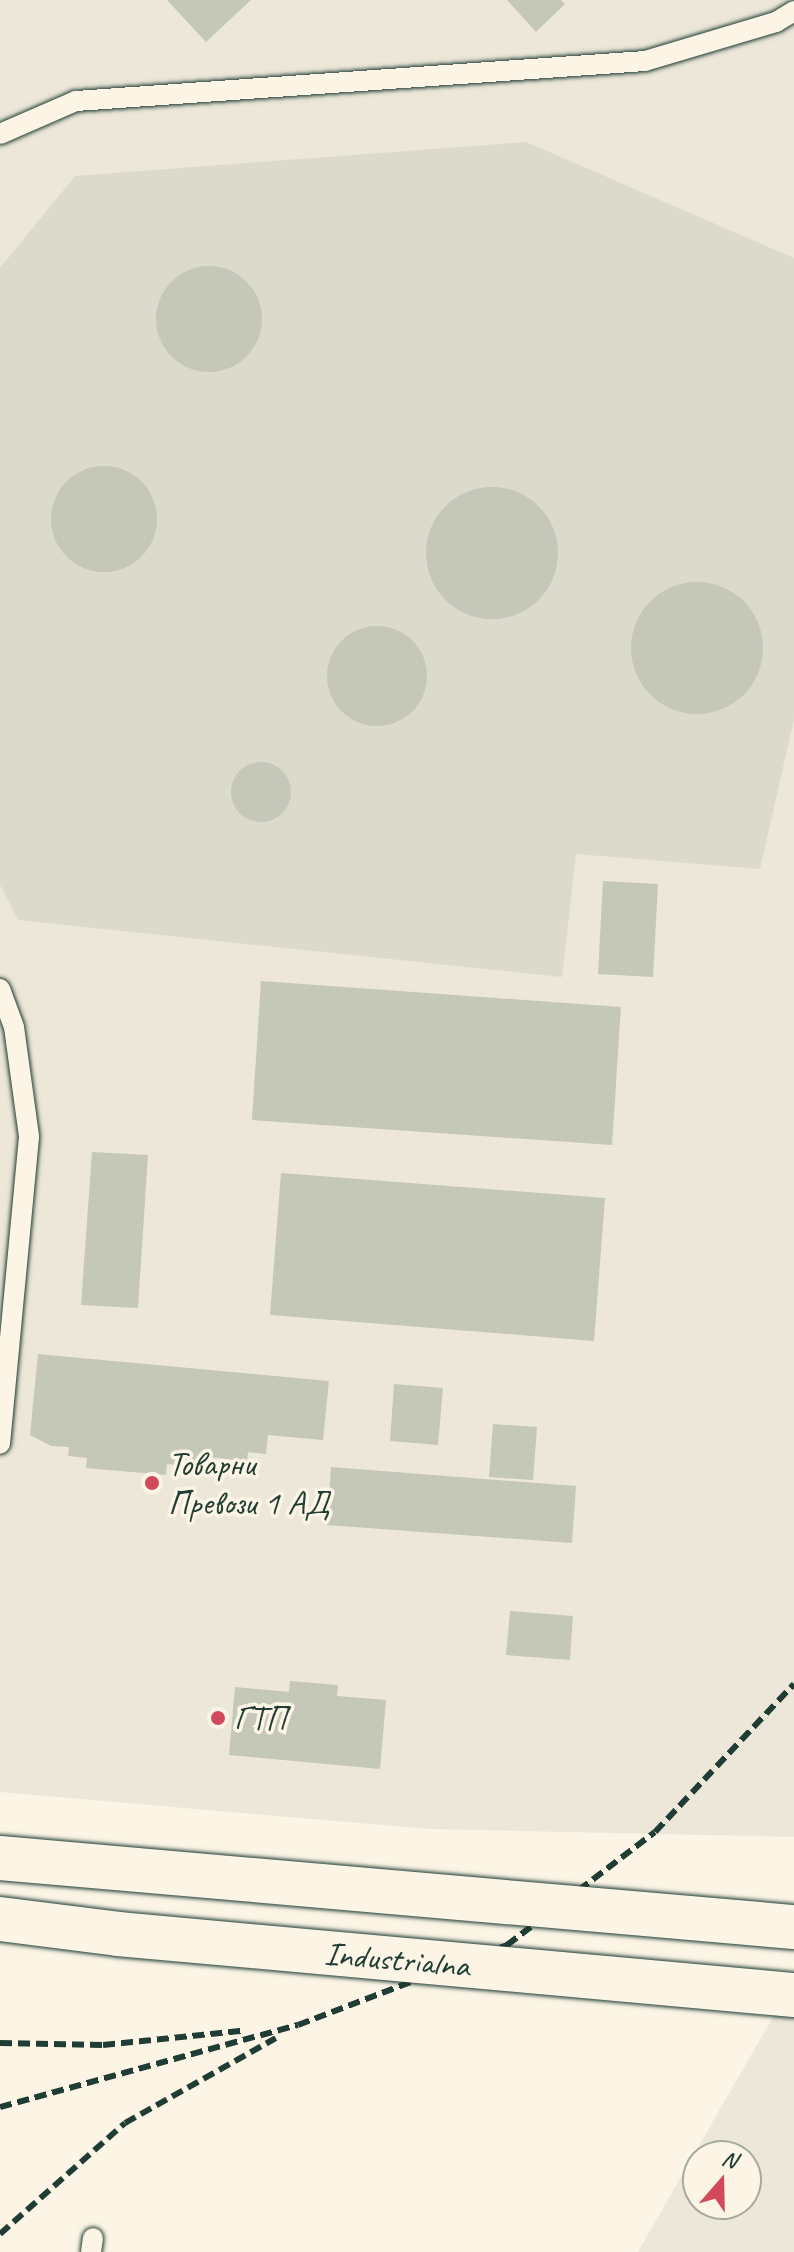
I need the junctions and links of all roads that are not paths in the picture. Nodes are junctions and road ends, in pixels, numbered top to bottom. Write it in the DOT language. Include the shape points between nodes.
graph roads {
  1 [pos="794,11"];
  2 [pos="0,134"];
  3 [pos="0,989"];
  4 [pos="0,1444"];
  5 [pos="0,1858"];
  6 [pos="0,1919"];
  7 [pos="794,1927"];
  8 [pos="794,1995"];
  1 -- 2 [label="lane" via="776,22 645,61 76,101"];
  3 -- 4 [label="lane" via="14,1027 29,1137"];
  5 -- 7 [label="main road, Industrialna, bridge"];
  6 -- 8 [label="main road, Industrialna, bridge"];
}
